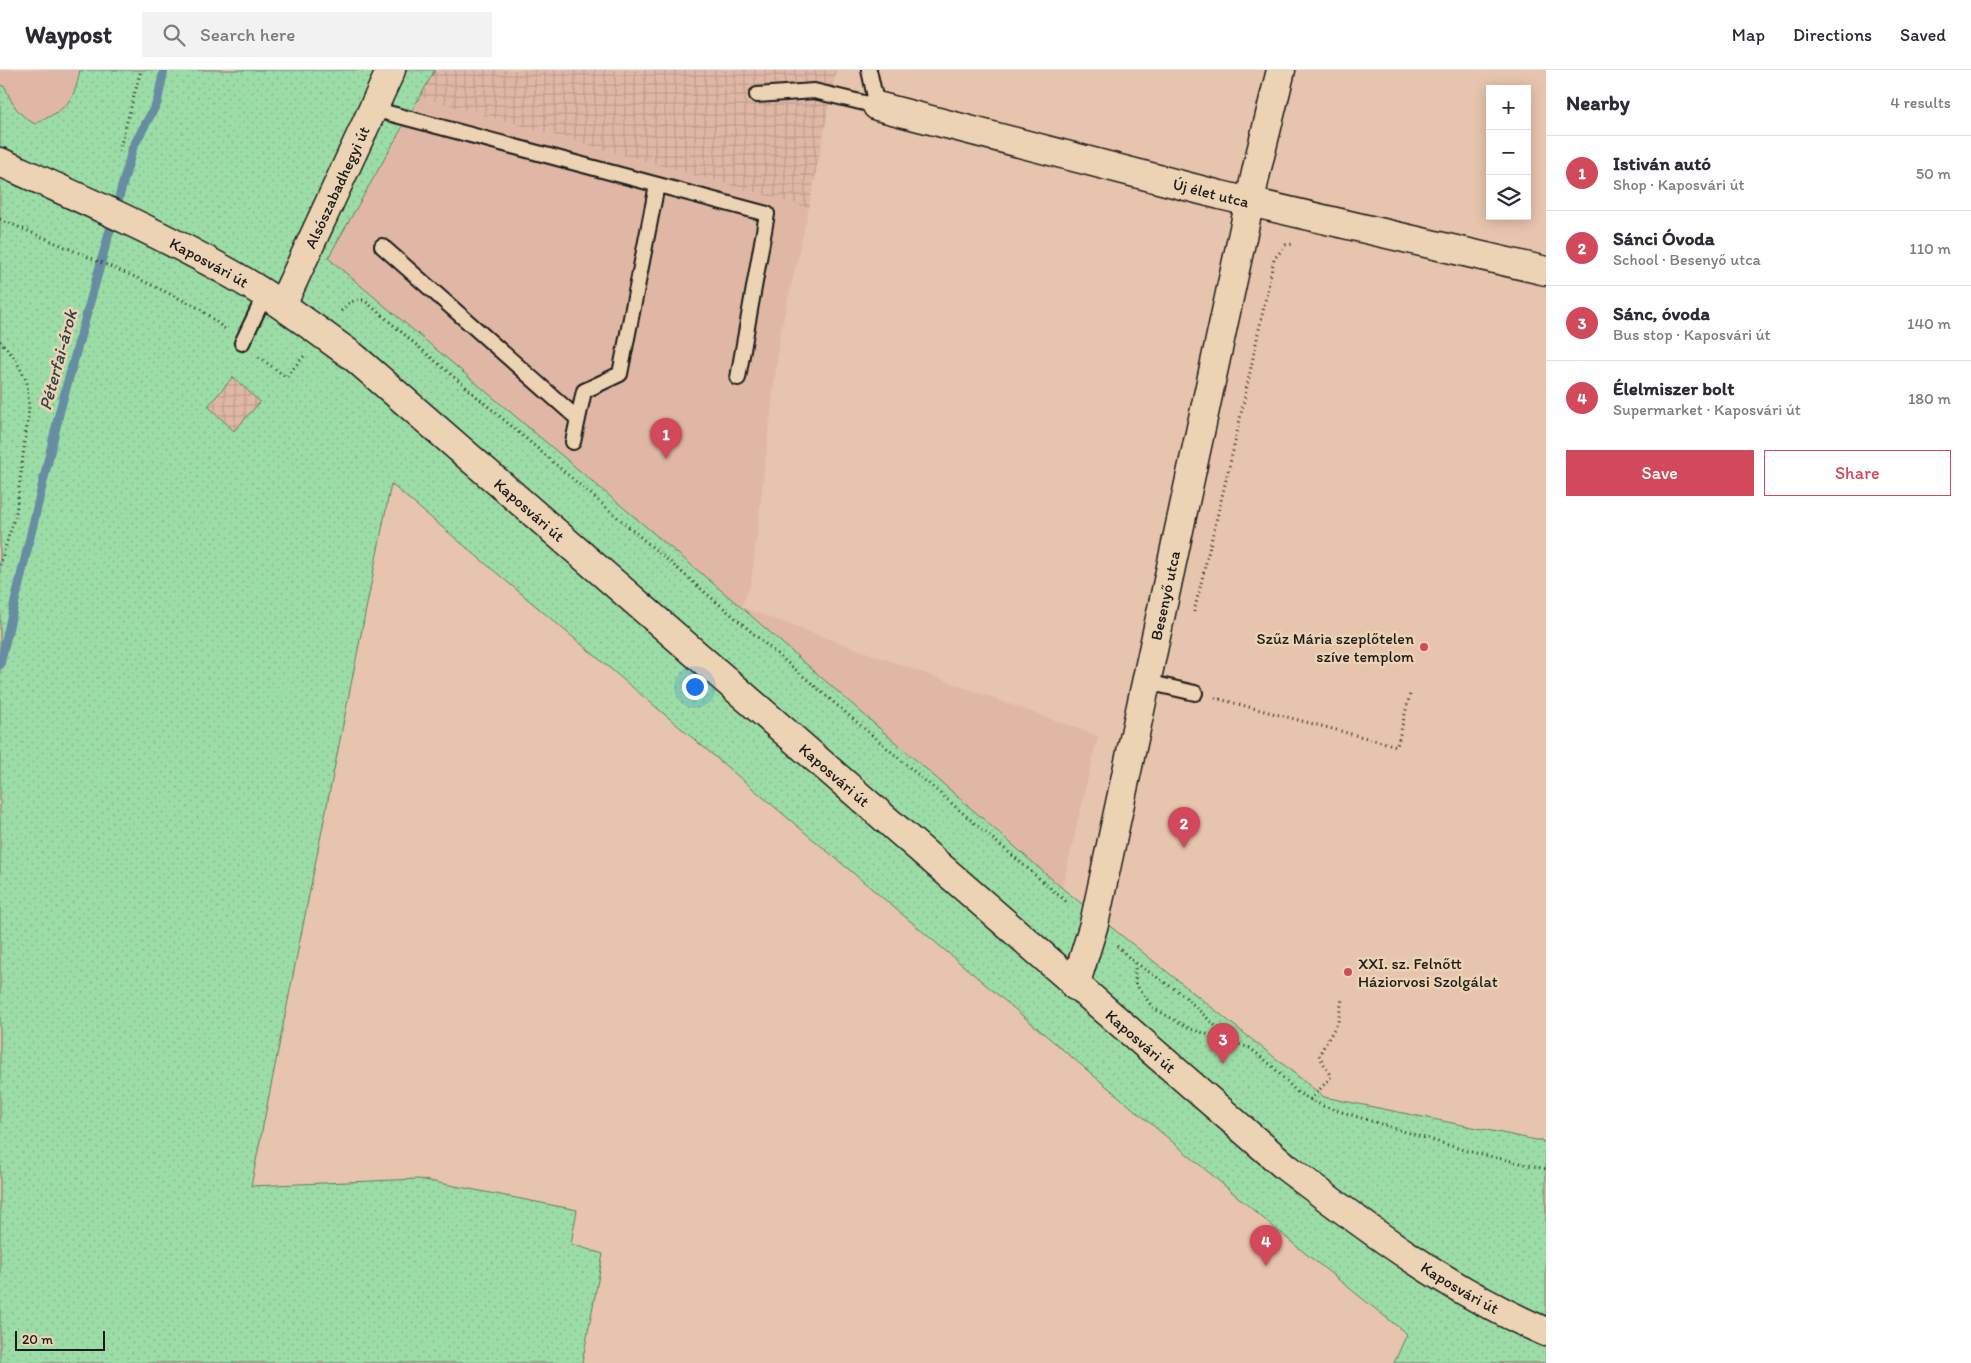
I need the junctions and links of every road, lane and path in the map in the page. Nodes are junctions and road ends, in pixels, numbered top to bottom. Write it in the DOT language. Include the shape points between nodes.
graph roads {
  1 [pos="141,70"];
  2 [pos="391,70"];
  3 [pos="869,70"];
  4 [pos="1281,70"];
  5 [pos="757,95"];
  6 [pos="877,106"];
  7 [pos="373,109"];
  8 [pos="120,151"];
  9 [pos="0,162"];
  10 [pos="657,185"];
  11 [pos="1250,202"];
  12 [pos="0,219"];
  13 [pos="1302,244"];
  14 [pos="382,246"];
  15 [pos="1546,271"];
  16 [pos="273,300"];
  17 [pos="322,334"];
  18 [pos="0,341"];
  19 [pos="242,343"];
  20 [pos="738,378"];
  21 [pos="578,420"];
  22 [pos="573,442"];
  23 [pos="0,566"];
  24 [pos="1193,614"];
  25 [pos="1147,682"];
  26 [pos="1195,693"];
  27 [pos="1410,694"];
  28 [pos="1051,891"];
  29 [pos="1094,924"];
  30 [pos="1119,936"];
  31 [pos="1117,946"];
  32 [pos="1135,963"];
  33 [pos="1075,986"];
  34 [pos="1342,999"];
  35 [pos="1232,1042"];
  36 [pos="1310,1100"];
  37 [pos="1546,1169"];
  38 [pos="1546,1332"];
  1 -- 8 [label="path"];
  2 -- 7 [label="main road, Alsószabadhegyi út"];
  3 -- 6 [label="lane"];
  4 -- 11 [label="main road, Besenyő utca"];
  5 -- 6 [label="lane" via="814,91"];
  6 -- 11 [label="main road, Új élet utca"];
  7 -- 10 [label="lane"];
  7 -- 16 [label="main road, Alsószabadhegyi út"];
  9 -- 16 [label="main road, Kaposvári út" via="125,218"];
  10 -- 20 [label="lane" via="767,214"];
  10 -- 21 [label="lane" via="620,374 584,391"];
  11 -- 15 [label="main road, Új élet utca"];
  11 -- 25 [label="main road, Besenyő utca"];
  12 -- 19 [label="path" via="199,308"];
  13 -- 24 [label="path" via="1286,245 1274,258 1234,446"];
  14 -- 21 [label="lane"];
  16 -- 17 [label="main road, Kaposvári út"];
  16 -- 19 [label="lane"];
  17 -- 19 [label="path" via="286,377"];
  17 -- 28 [label="path" via="348,303 364,300"];
  17 -- 33 [label="main road, Kaposvári út" via="448,436"];
  18 -- 23 [label="path" via="16,360 27,382 29,409 16,512"];
  21 -- 22 [label="lane"];
  25 -- 26 [label="lane"];
  25 -- 29 [label="main road, Besenyő utca"];
  26 -- 27 [label="path" via="1397,746"];
  29 -- 31 [label="path"];
  29 -- 33 [label="main road, Besenyő utca"];
  30 -- 31 [label="path"];
  31 -- 32 [label="path"];
  32 -- 35 [label="path" via="1183,995"];
  32 -- 35 [label="path" via="1135,983 1153,1008 1191,1030"];
  33 -- 38 [label="main road, Kaposvári út" via="1286,1167 1380,1238 1421,1266 1506,1315"];
  34 -- 36 [label="path" via="1338,1022 1319,1054 1331,1077"];
  35 -- 36 [label="path" via="1250,1048 1272,1065 1298,1093"];
  36 -- 37 [label="path" via="1467,1151"];
}
